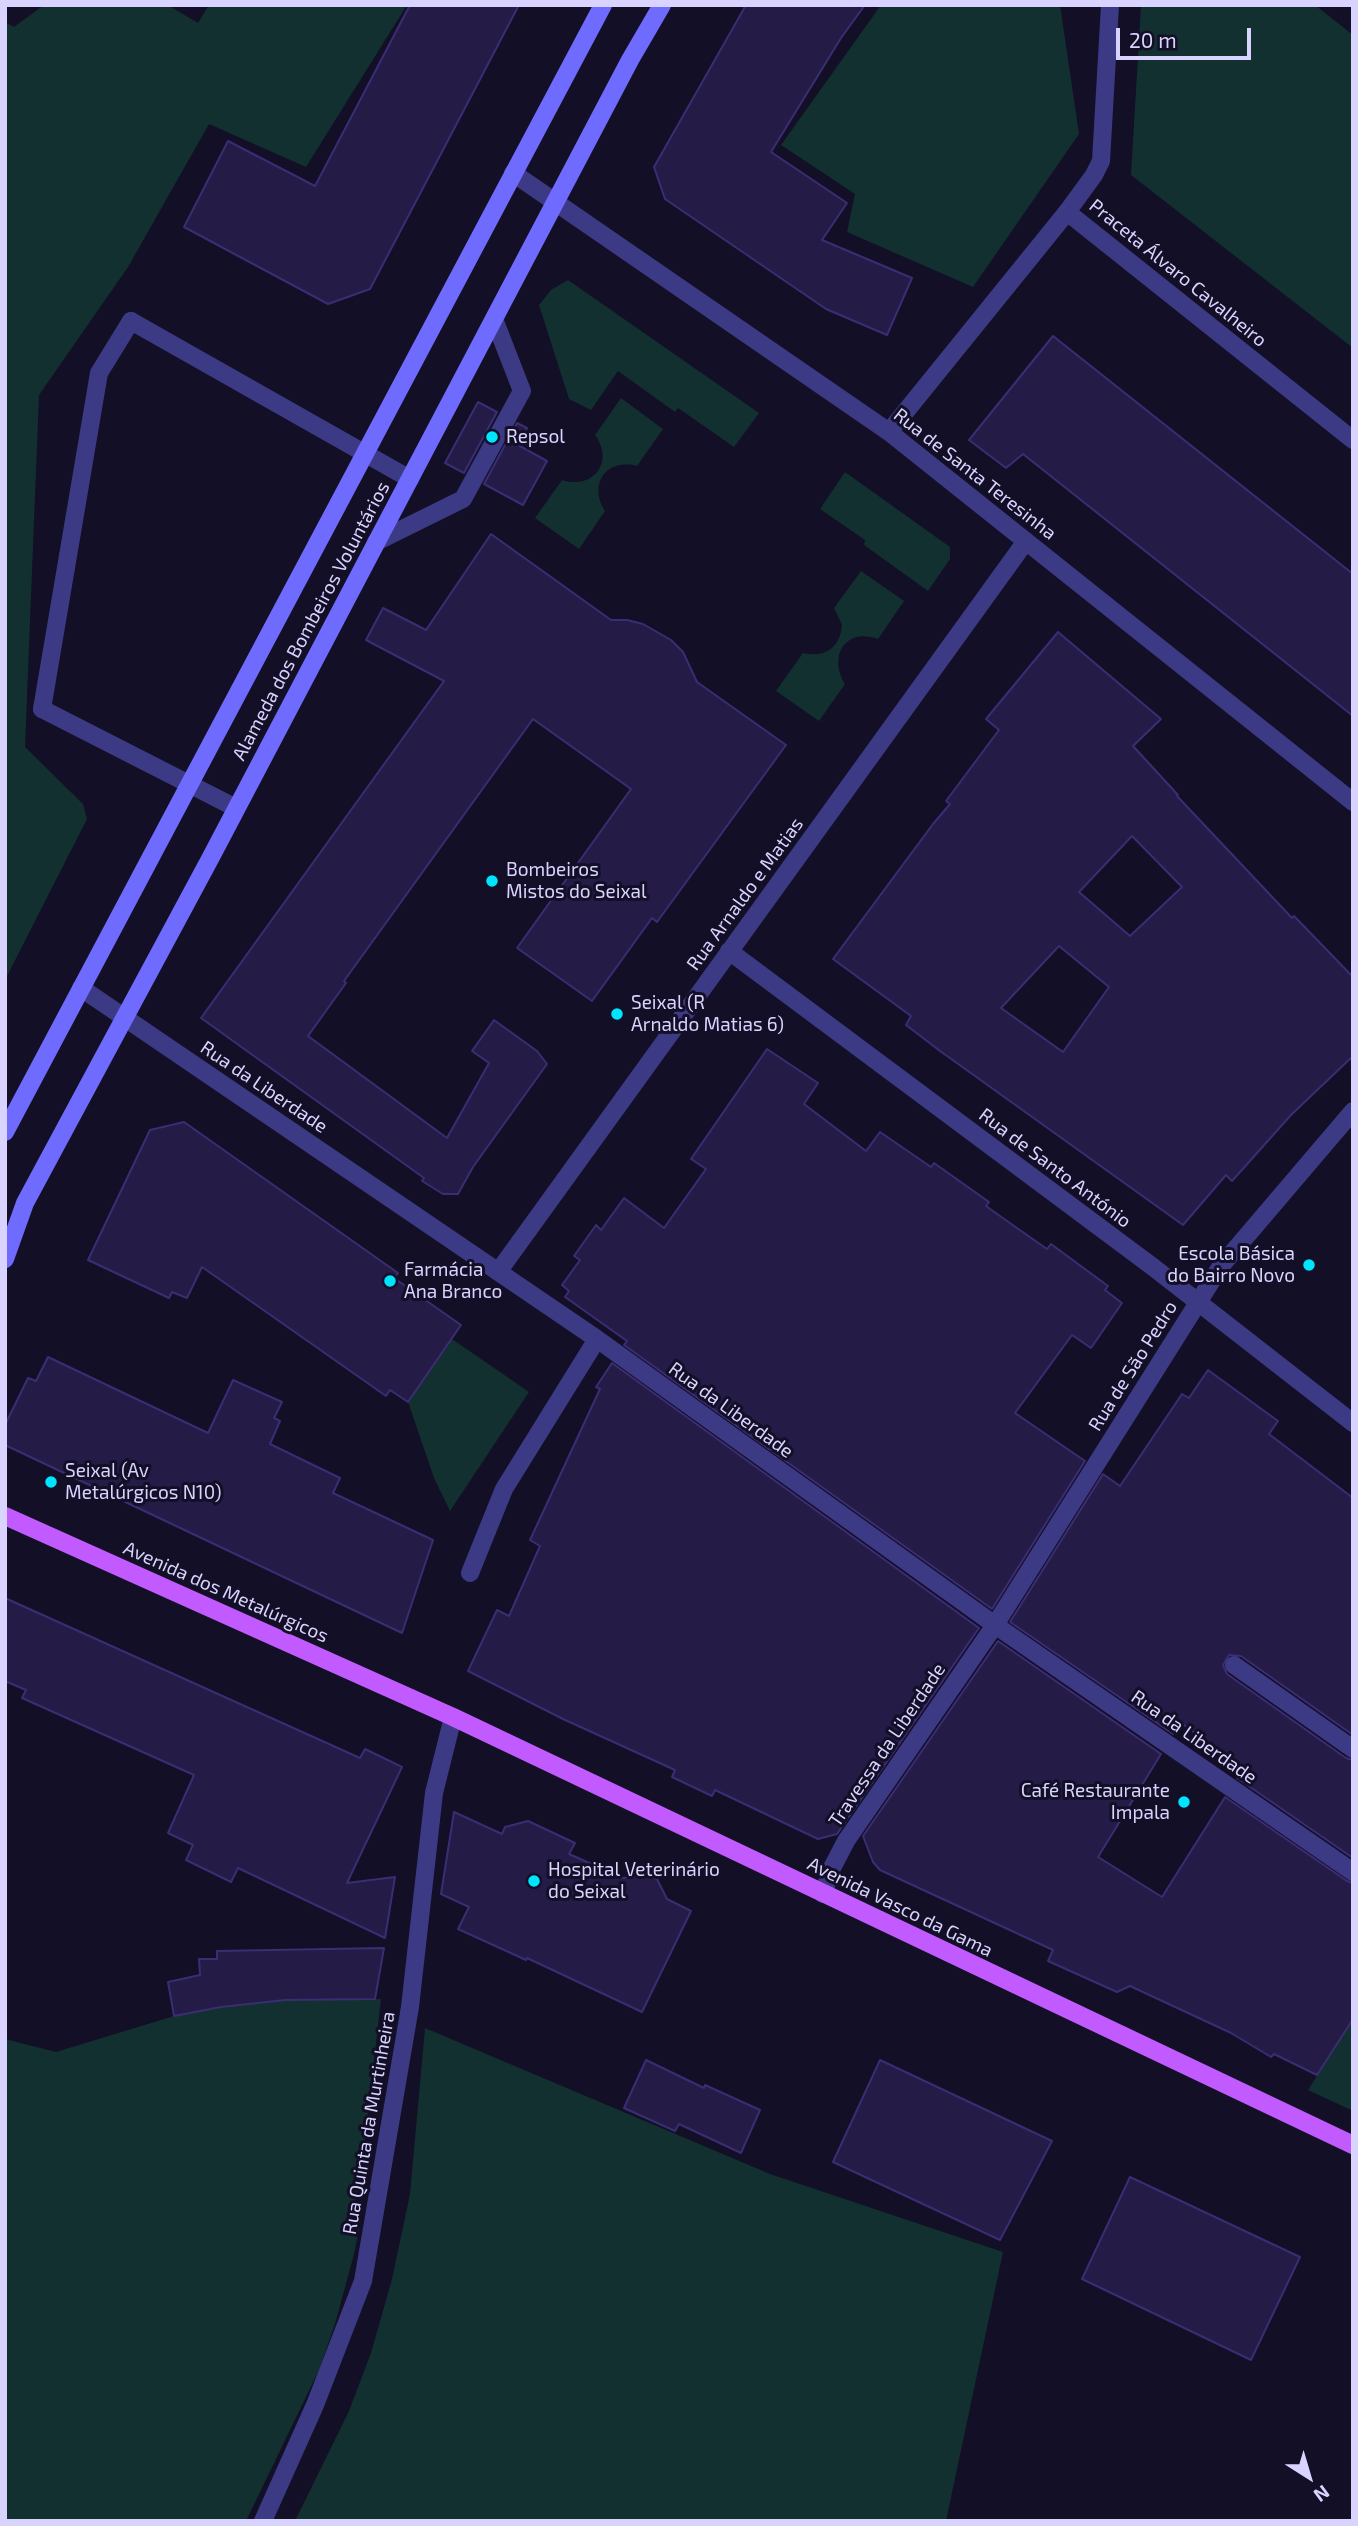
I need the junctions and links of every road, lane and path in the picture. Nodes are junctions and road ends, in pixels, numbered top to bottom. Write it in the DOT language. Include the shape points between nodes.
graph roads {
  1 [pos="603,5"];
  2 [pos="662,5"];
  3 [pos="1110,5"];
  4 [pos="513,173"];
  5 [pos="556,201"];
  6 [pos="1067,212"];
  7 [pos="494,319"];
  8 [pos="889,432"];
  9 [pos="1353,440"];
  10 [pos="365,453"];
  11 [pos="410,479"];
  12 [pos="1026,541"];
  13 [pos="376,542"];
  14 [pos="189,784"];
  15 [pos="1353,802"];
  16 [pos="236,807"];
  17 [pos="729,951"];
  18 [pos="81,988"];
  19 [pos="124,1018"];
  20 [pos="1353,1111"];
  21 [pos="5,1132"];
  22 [pos="5,1259"];
  23 [pos="498,1272"];
  24 [pos="1198,1302"];
  25 [pos="597,1339"];
  26 [pos="1353,1423"];
  27 [pos="5,1516"];
  28 [pos="470,1573"];
  29 [pos="995,1625"];
  30 [pos="1234,1665"];
  31 [pos="430,1706"];
  32 [pos="453,1717"];
  33 [pos="1353,1749"];
  34 [pos="1353,1872"];
  35 [pos="823,1894"];
  36 [pos="1353,2145"];
  37 [pos="263,2521"];
  1 -- 4 [label="main road, Alameda dos Bombeiros Voluntários"];
  2 -- 5 [label="main road, Alameda dos Bombeiros Voluntários"];
  3 -- 6 [label="street" via="1101,160"];
  4 -- 5 [label="street, Rua de Santa Teresinha"];
  4 -- 10 [label="main road, Alameda dos Bombeiros Voluntários"];
  5 -- 7 [label="main road, Alameda dos Bombeiros Voluntários"];
  5 -- 8 [label="street, Rua de Santa Teresinha"];
  6 -- 8 [label="street, Praceta Álvaro Cavalheiro"];
  6 -- 9 [label="street, Praceta Álvaro Cavalheiro"];
  7 -- 11 [label="main road, Alameda dos Bombeiros Voluntários"];
  7 -- 13 [label="street" via="523,391 463,499"];
  8 -- 12 [label="street, Rua de Santa Teresinha"];
  10 -- 11 [label="street"];
  10 -- 14 [label="main road, Alameda dos Bombeiros Voluntários"];
  10 -- 14 [label="street" via="131,321 99,373 42,709"];
  11 -- 13 [label="main road, Alameda dos Bombeiros Voluntários"];
  12 -- 15 [label="street, Rua de Santa Teresinha"];
  12 -- 17 [label="street, Rua Arnaldo e Matias"];
  13 -- 16 [label="main road, Alameda dos Bombeiros Voluntários"];
  14 -- 16 [label="street"];
  14 -- 18 [label="main road, Alameda dos Bombeiros Voluntários"];
  16 -- 19 [label="main road, Alameda dos Bombeiros Voluntários"];
  17 -- 23 [label="street, Rua Arnaldo e Matias"];
  17 -- 24 [label="street, Rua de Santo António"];
  18 -- 19 [label="street, Rua da Liberdade"];
  18 -- 21 [label="main road, Alameda dos Bombeiros Voluntários"];
  19 -- 22 [label="main road, Alameda dos Bombeiros Voluntários" via="25,1203"];
  19 -- 23 [label="street, Rua da Liberdade"];
  20 -- 24 [label="street, Rua de São Pedro" via="1221,1266"];
  23 -- 25 [label="street, Rua da Liberdade"];
  24 -- 26 [label="street, Rua de Santo António"];
  24 -- 29 [label="street, Rua de São Pedro"];
  25 -- 28 [label="street" via="504,1489"];
  25 -- 29 [label="street, Rua da Liberdade"];
  27 -- 31 [label="main road, Avenida dos Metalúrgicos"];
  29 -- 34 [label="street, Rua da Liberdade"];
  29 -- 35 [label="street, Travessa da Liberdade" via="846,1842"];
  30 -- 33 [label="street"];
  31 -- 32 [label="main road, Avenida Vasco da Gama"];
  32 -- 35 [label="main road, Avenida Vasco da Gama"];
  32 -- 37 [label="street, Rua Quinta da Murtinheira" via="434,1793 410,2007 363,2281"];
  35 -- 36 [label="main road, Avenida Vasco da Gama"];
}
